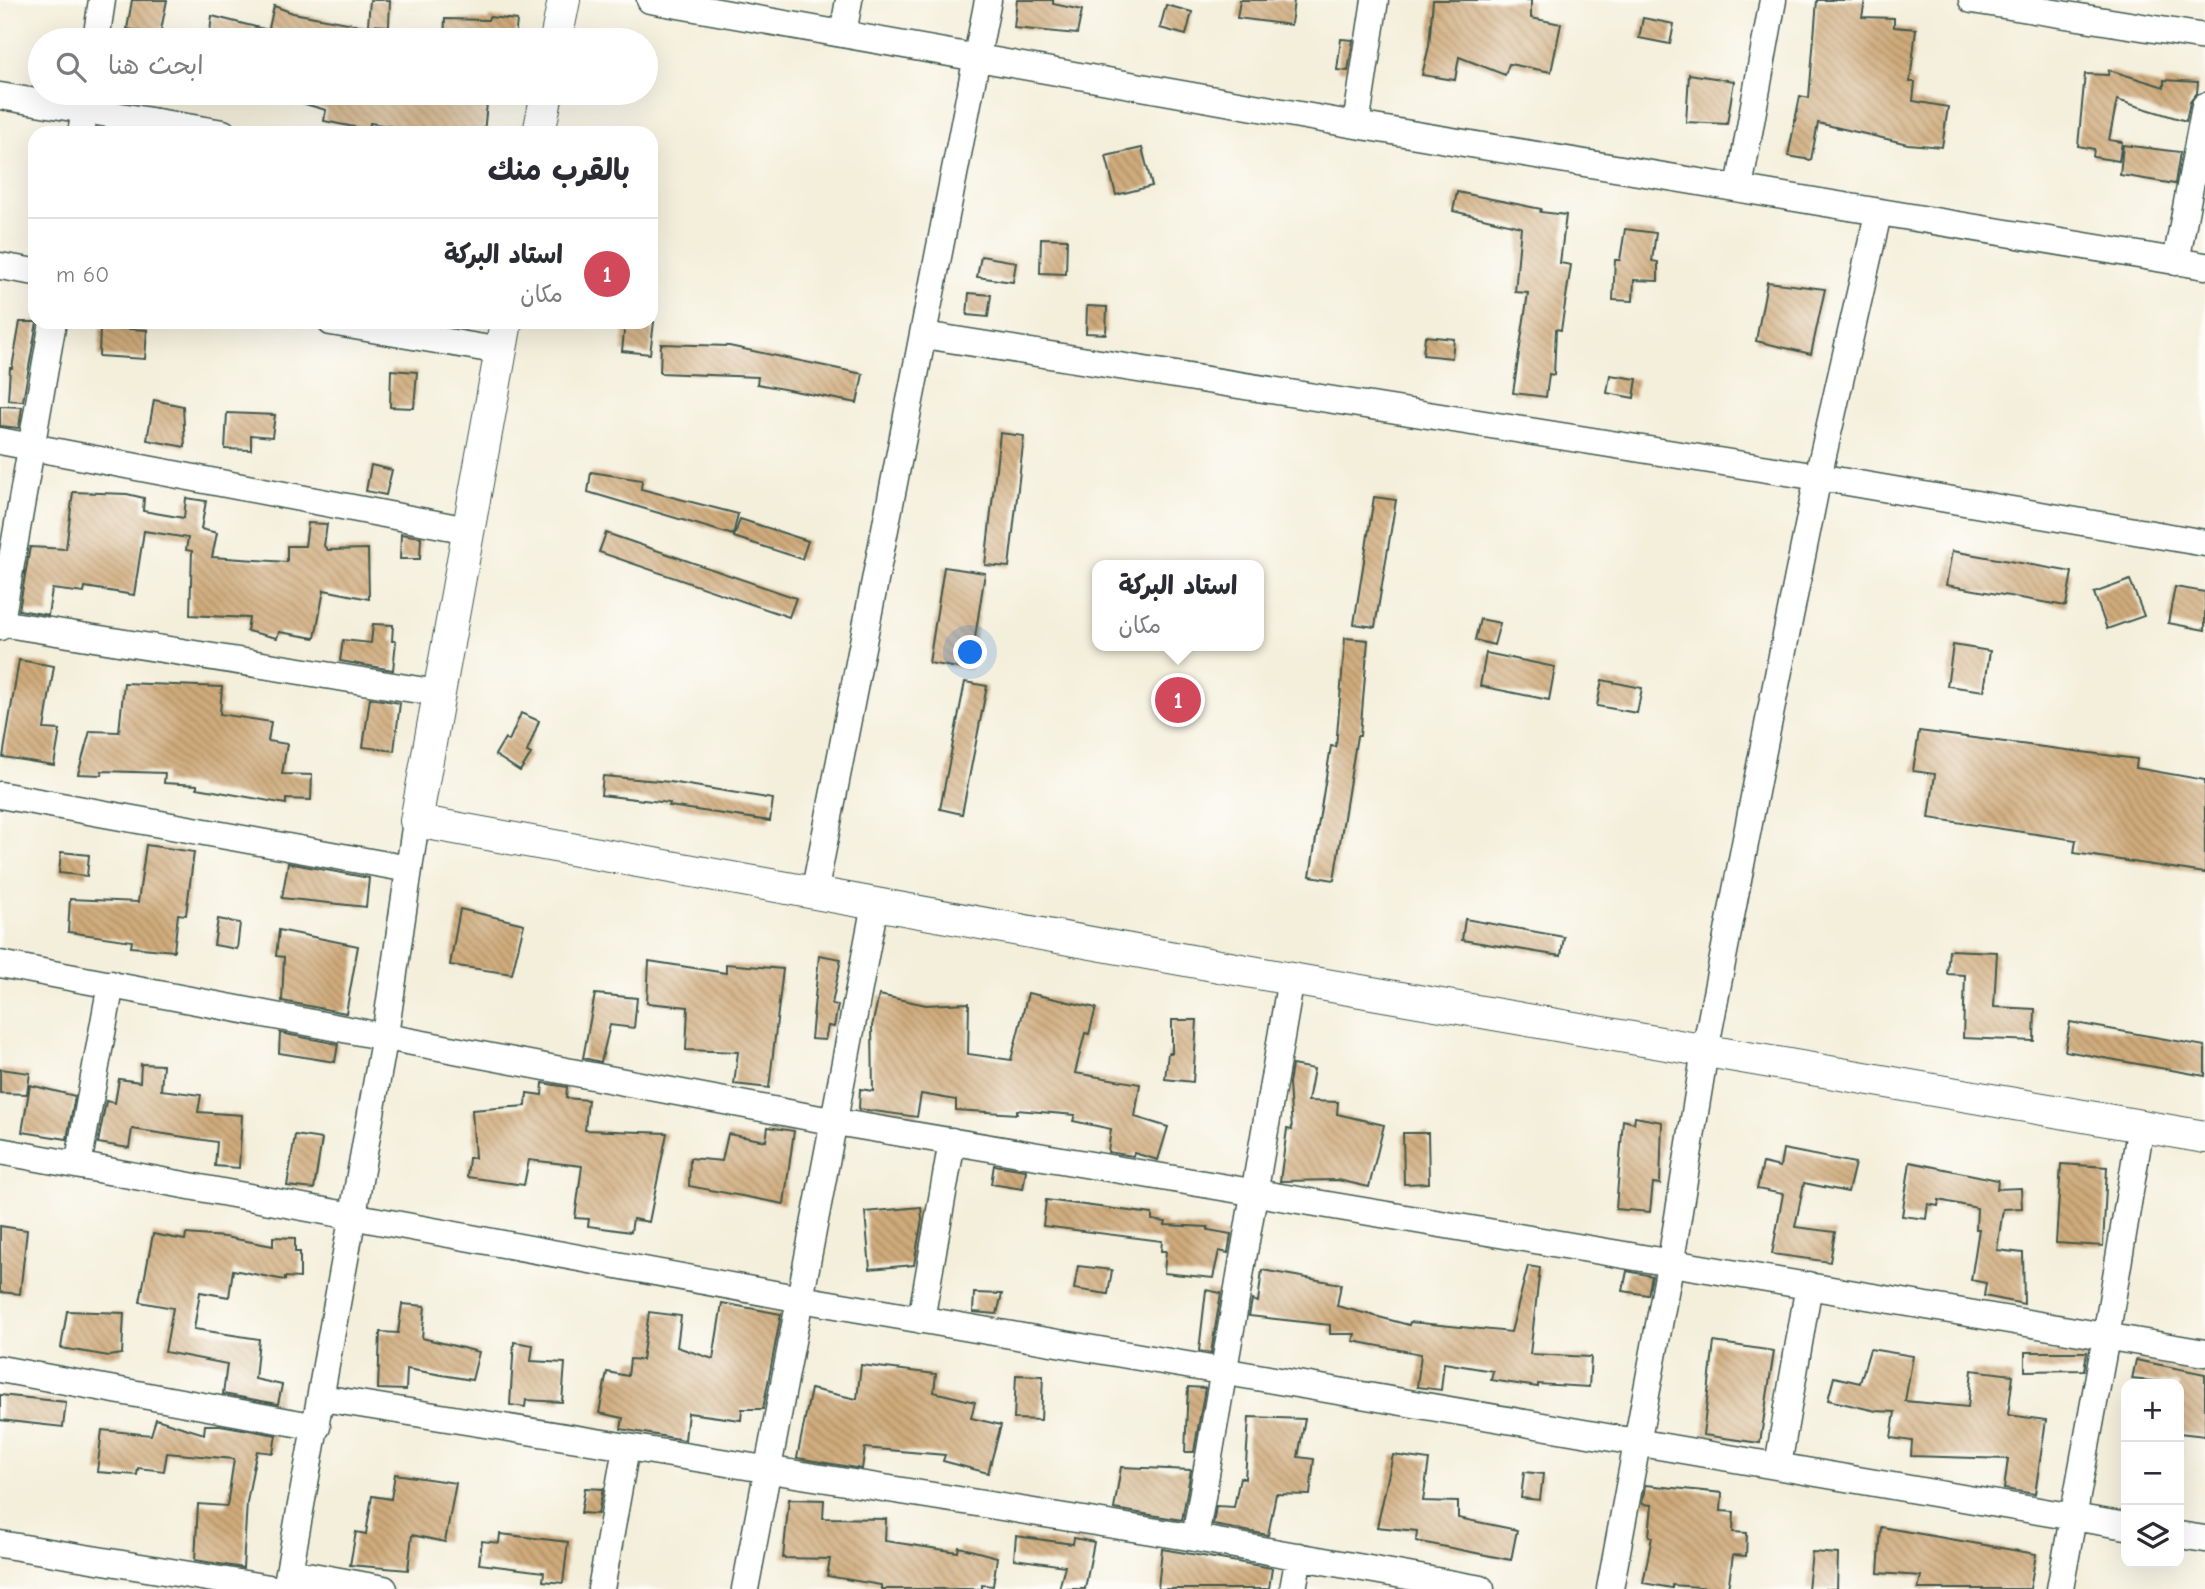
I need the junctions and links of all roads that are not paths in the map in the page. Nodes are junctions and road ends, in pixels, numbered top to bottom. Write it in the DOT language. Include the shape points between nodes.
graph roads {
  1 [pos="102,0"];
  2 [pos="564,0"];
  3 [pos="650,0"];
  4 [pos="849,0"];
  5 [pos="988,0"];
  6 [pos="1376,0"];
  7 [pos="1773,0"];
  8 [pos="1972,0"];
  9 [pos="98,28"];
  10 [pos="558,28"];
  11 [pos="844,34"];
  12 [pos="2205,37"];
  13 [pos="976,59"];
  14 [pos="0,96"];
  15 [pos="28,101"];
  16 [pos="48,105"];
  17 [pos="545,105"];
  18 [pos="2205,106"];
  19 [pos="85,112"];
  20 [pos="1356,125"];
  21 [pos="177,126"];
  22 [pos="541,126"];
  23 [pos="1739,188"];
  24 [pos="1878,214"];
  25 [pos="2176,262"];
  26 [pos="0,266"];
  27 [pos="2205,266"];
  28 [pos="28,271"];
  29 [pos="52,329"];
  30 [pos="411,329"];
  31 [pos="924,335"];
  32 [pos="503,337"];
  33 [pos="0,441"];
  34 [pos="33,446"];
  35 [pos="1818,477"];
  36 [pos="468,530"];
  37 [pos="2205,543"];
  38 [pos="0,625"];
  39 [pos="438,693"];
  40 [pos="0,795"];
  41 [pos="416,821"];
  42 [pos="409,869"];
  43 [pos="814,894"];
  44 [pos="875,904"];
  45 [pos="0,964"];
  46 [pos="1291,979"];
  47 [pos="111,984"];
  48 [pos="385,1035"];
  49 [pos="1705,1051"];
  50 [pos="836,1122"];
  51 [pos="2141,1125"];
  52 [pos="2205,1137"];
  53 [pos="952,1141"];
  54 [pos="0,1151"];
  55 [pos="78,1165"];
  56 [pos="1255,1191"];
  57 [pos="353,1215"];
  58 [pos="1671,1261"];
  59 [pos="1809,1285"];
  60 [pos="801,1299"];
  61 [pos="921,1320"];
  62 [pos="2106,1337"];
  63 [pos="2205,1353"];
  64 [pos="0,1369"];
  65 [pos="1225,1371"];
  66 [pos="322,1398"];
  67 [pos="317,1427"];
  68 [pos="1638,1440"];
  69 [pos="626,1448"];
  70 [pos="1778,1465"];
  71 [pos="767,1471"];
  72 [pos="2072,1517"];
  73 [pos="2121,1525"];
  74 [pos="2184,1536"];
  75 [pos="1195,1538"];
  76 [pos="2205,1539"];
  77 [pos="0,1544"];
  78 [pos="1298,1556"];
  79 [pos="284,1583"];
  80 [pos="384,1589"];
  81 [pos="601,1589"];
  82 [pos="745,1589"];
  83 [pos="1293,1589"];
  84 [pos="1481,1589"];
  85 [pos="1611,1589"];
  86 [pos="2060,1589"];
  1 -- 9 [label="street"];
  2 -- 10 [label="street"];
  3 -- 11 [label="street"];
  4 -- 11 [label="street"];
  5 -- 13 [label="street"];
  6 -- 20 [label="street"];
  7 -- 23 [label="street"];
  8 -- 12 [label="street"];
  11 -- 13 [label="street"];
  13 -- 20 [label="street"];
  13 -- 31 [label="street"];
  14 -- 15 [label="street"];
  16 -- 19 [label="street"];
  17 -- 22 [label="street"];
  18 -- 25 [label="street"];
  19 -- 21 [label="street"];
  20 -- 23 [label="street"];
  23 -- 24 [label="street"];
  24 -- 25 [label="street"];
  24 -- 35 [label="street"];
  25 -- 27 [label="street"];
  26 -- 28 [label="street"];
  29 -- 34 [label="street"];
  30 -- 32 [label="street"];
  31 -- 35 [label="street"];
  31 -- 43 [label="street"];
  32 -- 36 [label="street"];
  33 -- 34 [label="street"];
  34 -- 36 [label="street"];
  34 -- 38 [label="street"];
  35 -- 37 [label="street"];
  35 -- 49 [label="street"];
  36 -- 39 [label="street"];
  38 -- 39 [label="street"];
  39 -- 41 [label="street"];
  40 -- 42 [label="street"];
  41 -- 42 [label="street"];
  41 -- 43 [label="street"];
  42 -- 48 [label="street"];
  43 -- 44 [label="street"];
  44 -- 46 [label="street"];
  44 -- 50 [label="street"];
  45 -- 47 [label="street"];
  46 -- 49 [label="street"];
  46 -- 56 [label="street"];
  47 -- 48 [label="street"];
  47 -- 55 [label="street"];
  48 -- 50 [label="street"];
  48 -- 57 [label="street"];
  49 -- 51 [label="street"];
  49 -- 58 [label="street"];
  50 -- 53 [label="street"];
  50 -- 60 [label="street"];
  51 -- 52 [label="street"];
  51 -- 62 [label="street"];
  53 -- 56 [label="street"];
  53 -- 61 [label="street"];
  54 -- 55 [label="street"];
  55 -- 57 [label="street"];
  56 -- 58 [label="street"];
  56 -- 65 [label="street"];
  57 -- 60 [label="street"];
  57 -- 66 [label="street"];
  58 -- 59 [label="street"];
  58 -- 68 [label="street"];
  59 -- 62 [label="street"];
  59 -- 70 [label="street"];
  60 -- 61 [label="street"];
  60 -- 71 [label="street"];
  61 -- 65 [label="street"];
  62 -- 63 [label="street"];
  62 -- 72 [label="street"];
  64 -- 67 [label="street"];
  65 -- 68 [label="street"];
  65 -- 75 [label="street"];
  66 -- 67 [label="street"];
  66 -- 69 [label="street"];
  67 -- 79 [label="street"];
  68 -- 70 [label="street"];
  68 -- 85 [label="street"];
  69 -- 71 [label="street"];
  69 -- 81 [label="street"];
  70 -- 72 [label="street"];
  71 -- 75 [label="street"];
  71 -- 82 [label="street"];
  72 -- 73 [label="street"];
  72 -- 86 [label="street"];
  74 -- 76 [label="street"];
  75 -- 78 [label="street"];
  77 -- 79 [label="street"];
  78 -- 83 [label="street"];
  78 -- 84 [label="street"];
  79 -- 80 [label="street"];
}
